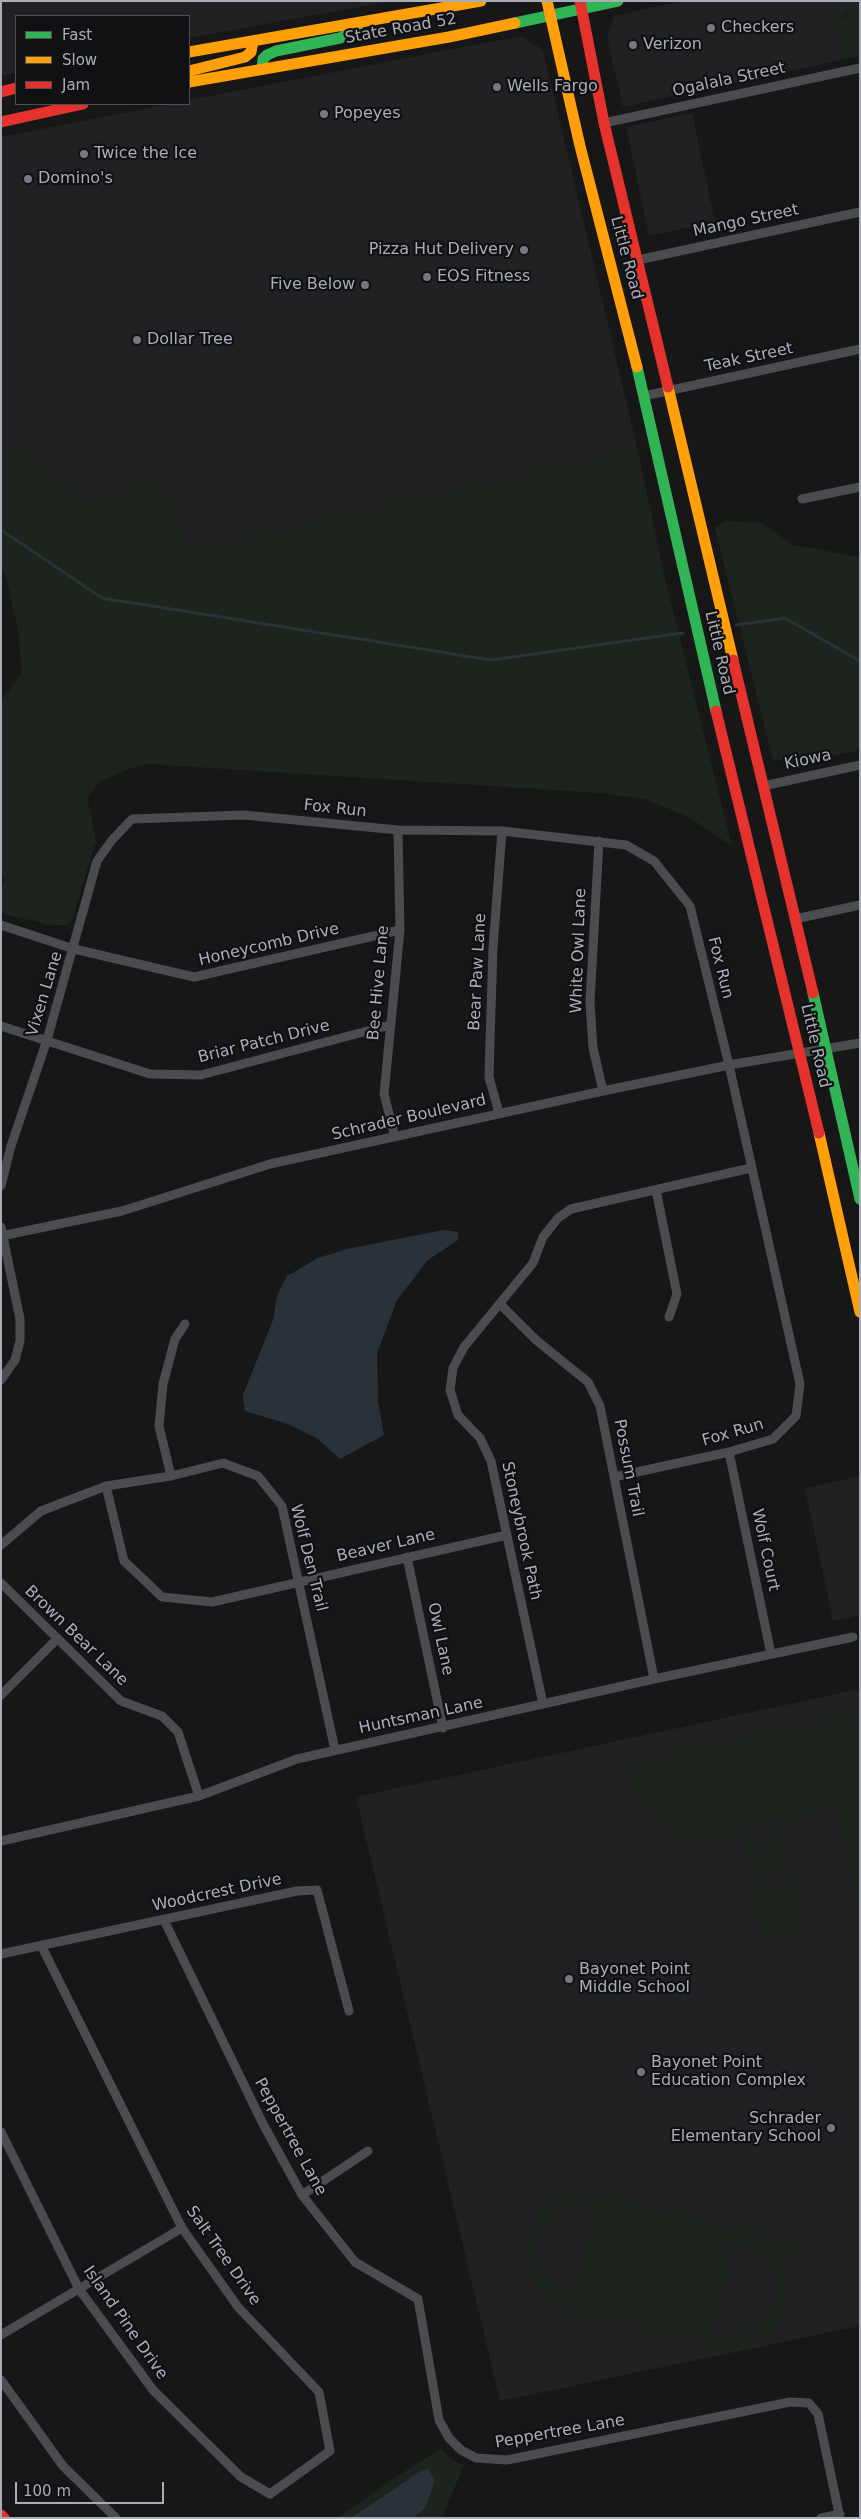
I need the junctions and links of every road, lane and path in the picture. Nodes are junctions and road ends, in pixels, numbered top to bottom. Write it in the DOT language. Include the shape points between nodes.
graph roads {
  1 [pos="481,1"];
  2 [pos="547,1"];
  3 [pos="618,1"];
  4 [pos="580,4"];
  5 [pos="551,16"];
  6 [pos="360,23"];
  7 [pos="252,41"];
  8 [pos="190,52"];
  9 [pos="860,68"];
  10 [pos="262,69"];
  11 [pos="190,71"];
  12 [pos="190,82"];
  13 [pos="15,88"];
  14 [pos="1,92"];
  15 [pos="78,105"];
  16 [pos="1,122"];
  17 [pos="604,122"];
  18 [pos="860,212"];
  19 [pos="638,260"];
  20 [pos="860,349"];
  21 [pos="668,390"];
  22 [pos="644,396"];
  23 [pos="860,487"];
  24 [pos="802,499"];
  25 [pos="860,765"];
  26 [pos="763,786"];
  27 [pos="132,819"];
  28 [pos="398,830"];
  29 [pos="502,831"];
  30 [pos="600,841"];
  31 [pos="860,905"];
  32 [pos="795,919"];
  33 [pos="1,926"];
  34 [pos="400,930"];
  35 [pos="74,949"];
  36 [pos="390,1025"];
  37 [pos="1,1026"];
  38 [pos="47,1040"];
  39 [pos="860,1043"];
  40 [pos="827,1050"];
  41 [pos="800,1052"];
  42 [pos="729,1065"];
  43 [pos="602,1091"];
  44 [pos="500,1113"];
  45 [pos="395,1137"];
  46 [pos="1,1143"];
  47 [pos="11,1146"];
  48 [pos="750,1168"];
  49 [pos="858,1181"];
  50 [pos="1,1186"];
  51 [pos="656,1190"];
  52 [pos="860,1199"];
  53 [pos="2,1233"];
  54 [pos="500,1304"];
  55 [pos="860,1312"];
  56 [pos="669,1317"];
  57 [pos="185,1324"];
  58 [pos="1,1380"];
  59 [pos="729,1452"];
  60 [pos="171,1476"];
  61 [pos="614,1476"];
  62 [pos="106,1486"];
  63 [pos="507,1535"];
  64 [pos="1,1545"];
  65 [pos="407,1557"];
  66 [pos="299,1581"];
  67 [pos="1,1583"];
  68 [pos="853,1637"];
  69 [pos="57,1639"];
  70 [pos="771,1654"];
  71 [pos="654,1679"];
  72 [pos="1,1695"];
  73 [pos="543,1704"];
  74 [pos="443,1728"];
  75 [pos="334,1750"];
  76 [pos="199,1796"];
  77 [pos="1,1841"];
  78 [pos="164,1920"];
  79 [pos="41,1945"];
  80 [pos="1,1954"];
  81 [pos="349,2011"];
  82 [pos="1,2132"];
  83 [pos="368,2151"];
  84 [pos="302,2194"];
  85 [pos="182,2228"];
  86 [pos="78,2289"];
  87 [pos="1,2335"];
  88 [pos="1,2380"];
  89 [pos="270,2494"];
  90 [pos="840,2516"];
  91 [pos="116,2518"];
  92 [pos="822,2518"];
  1 -- 6 [label="main road, State Road 52"];
  2 -- 5 [label="main road, Little Road"];
  3 -- 4 [label="main road, State Road 52"];
  4 -- 5 [label="main road, State Road 52"];
  4 -- 17 [label="main road, Little Road"];
  5 -- 10 [label="main road, State Road 52"];
  5 -- 22 [label="main road, Little Road" via="580,146"];
  6 -- 7 [label="main road, State Road 52"];
  6 -- 10 [label="main road" via="340,38 267,55 262,59"];
  7 -- 8 [label="main road, State Road 52"];
  7 -- 11 [label="main road" via="251,52 245,57"];
  9 -- 17 [label="street, Ogalala Street"];
  10 -- 12 [label="main road, State Road 52"];
  13 -- 14 [label="main road"];
  15 -- 16 [label="main road"];
  17 -- 19 [label="main road, Little Road"];
  18 -- 19 [label="street, Mango Street"];
  19 -- 21 [label="main road, Little Road"];
  20 -- 21 [label="street, Teak Street"];
  21 -- 22 [label="street, Teak Street"];
  21 -- 26 [label="main road, Little Road"];
  22 -- 41 [label="main road, Little Road" via="703,659"];
  23 -- 24 [label="street"];
  25 -- 26 [label="street, Kiowa"];
  26 -- 32 [label="main road, Little Road"];
  27 -- 28 [label="street, Fox Run" via="244,815"];
  27 -- 35 [label="street, Vixen Lane" via="97,862"];
  28 -- 29 [label="street, Fox Run"];
  28 -- 34 [label="street, Bee Hive Lane"];
  29 -- 30 [label="street, Fox Run"];
  29 -- 44 [label="street, Bear Paw Lane" via="493,948 489,1077"];
  30 -- 42 [label="street, Fox Run" via="626,845 654,861 690,906"];
  30 -- 43 [label="street, White Owl Lane" via="590,1002 593,1048"];
  31 -- 32 [label="street"];
  32 -- 40 [label="main road, Little Road"];
  33 -- 35 [label="street, Honeycomb Drive"];
  34 -- 35 [label="street, Honeycomb Drive" via="194,977"];
  34 -- 36 [label="street, Bee Hive Lane"];
  35 -- 38 [label="street, Vixen Lane"];
  36 -- 38 [label="street, Briar Patch Drive" via="201,1075 150,1074"];
  36 -- 45 [label="street, Bee Hive Lane" via="384,1094"];
  37 -- 38 [label="street, Briar Patch Drive"];
  38 -- 47 [label="street, Vixen Lane"];
  39 -- 40 [label="street, Schrader Boulevard"];
  40 -- 41 [label="street, Schrader Boulevard"];
  40 -- 49 [label="main road, Little Road"];
  41 -- 42 [label="street, Schrader Boulevard"];
  41 -- 55 [label="main road, Little Road"];
  42 -- 43 [label="street, Schrader Boulevard"];
  42 -- 48 [label="street, Fox Run"];
  43 -- 44 [label="street, Schrader Boulevard"];
  44 -- 45 [label="street, Schrader Boulevard"];
  45 -- 53 [label="street, Schrader Boulevard" via="270,1164 122,1211"];
  46 -- 47 [label="street"];
  47 -- 50 [label="street, Vixen Lane"];
  48 -- 51 [label="street, Stoneybrook Path"];
  48 -- 59 [label="street, Fox Run" via="800,1384 796,1416 773,1439"];
  49 -- 52 [label="main road, Little Road"];
  51 -- 54 [label="street, Stoneybrook Path" via="571,1209 558,1218 543,1237 533,1263"];
  51 -- 56 [label="street" via="677,1294"];
  53 -- 58 [label="street" via="20,1319 20,1340 16,1360"];
  54 -- 61 [label="street, Possum Trail" via="536,1340 588,1382 600,1406"];
  54 -- 63 [label="street, Stoneybrook Path" via="464,1347 453,1368 450,1390 458,1414 480,1438 491,1461"];
  57 -- 60 [label="street" via="174,1339 163,1384 160,1426"];
  59 -- 61 [label="street, Fox Run"];
  59 -- 70 [label="street, Wolf Court"];
  60 -- 62 [label="street, Wolf Den Trail"];
  60 -- 66 [label="street, Wolf Den Trail" via="223,1463 258,1476 282,1506"];
  61 -- 71 [label="street, Possum Trail"];
  62 -- 64 [label="street, Wolf Den Trail" via="40,1512"];
  62 -- 66 [label="street, Beaver Lane" via="124,1561 162,1597 212,1602"];
  63 -- 65 [label="street, Beaver Lane"];
  63 -- 73 [label="street, Stoneybrook Path"];
  65 -- 66 [label="street, Beaver Lane"];
  65 -- 74 [label="street, Owl Lane"];
  66 -- 75 [label="street, Wolf Den Trail"];
  67 -- 69 [label="street, Brown Bear Lane"];
  68 -- 70 [label="street, Huntsman Lane"];
  69 -- 72 [label="street"];
  69 -- 76 [label="street, Brown Bear Lane" via="121,1701 162,1716 178,1732"];
  70 -- 71 [label="street, Huntsman Lane"];
  71 -- 73 [label="street, Huntsman Lane"];
  73 -- 74 [label="street, Huntsman Lane"];
  74 -- 75 [label="street, Huntsman Lane"];
  75 -- 76 [label="street, Huntsman Lane" via="298,1759"];
  76 -- 77 [label="street, Huntsman Lane"];
  78 -- 79 [label="street, Woodcrest Drive"];
  78 -- 81 [label="street, Woodcrest Drive" via="297,1891 318,1890"];
  78 -- 84 [label="street, Peppertree Lane" via="263,2124"];
  79 -- 80 [label="street, Woodcrest Drive"];
  79 -- 85 [label="street, Salt Tree Drive"];
  82 -- 86 [label="street, Island Pine Drive"];
  83 -- 84 [label="street"];
  84 -- 90 [label="street, Peppertree Lane" via="355,2262 418,2299 439,2420 449,2438 461,2450 476,2458 507,2460 790,2402 809,2403 818,2414"];
  85 -- 86 [label="street"];
  85 -- 89 [label="street, Salt Tree Drive" via="238,2307 319,2392 330,2451"];
  86 -- 87 [label="street"];
  86 -- 89 [label="street, Island Pine Drive" via="153,2390 241,2478"];
  88 -- 91 [label="street" via="63,2466"];
  90 -- 92 [label="street"];
}
